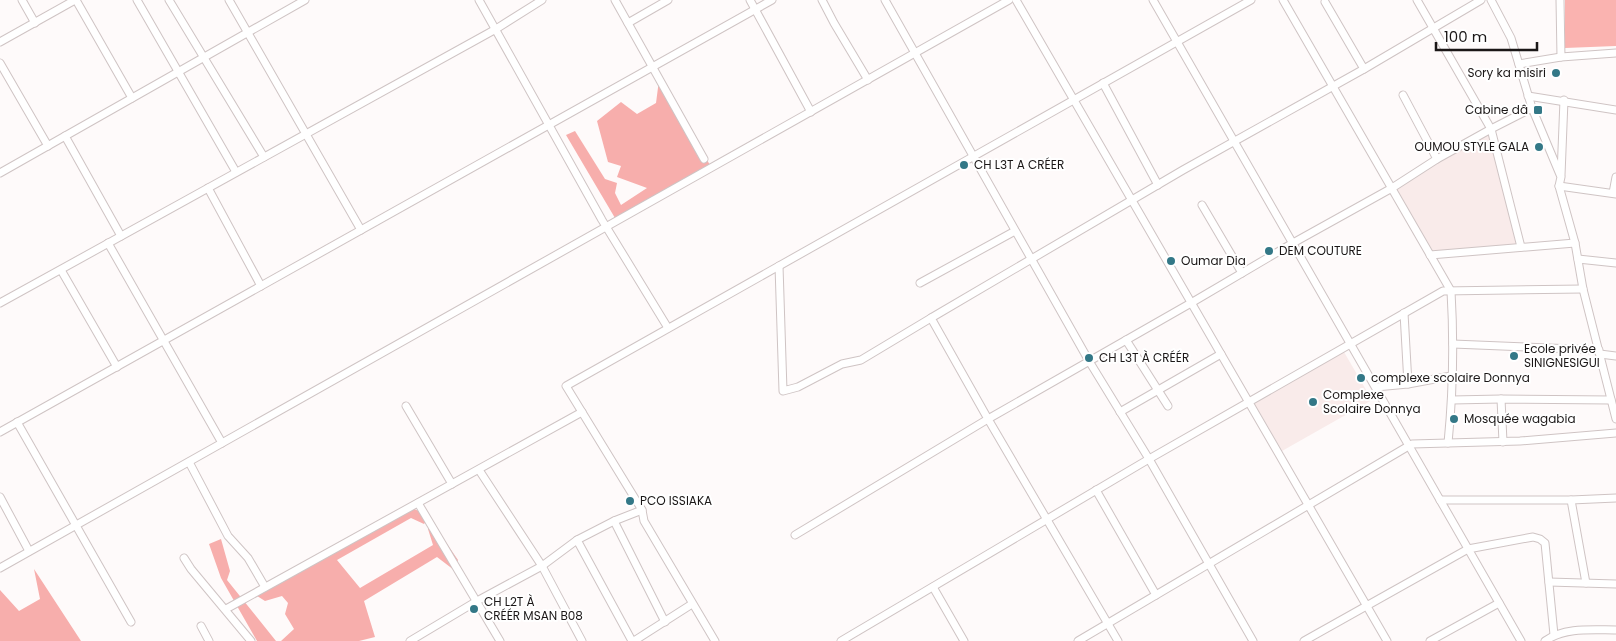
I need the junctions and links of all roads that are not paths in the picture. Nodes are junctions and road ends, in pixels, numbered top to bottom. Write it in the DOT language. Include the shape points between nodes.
graph roads {
  1 [pos="22,0"];
  2 [pos="75,0"];
  3 [pos="137,0"];
  4 [pos="169,0"];
  5 [pos="229,0"];
  6 [pos="305,0"];
  7 [pos="479,0"];
  8 [pos="542,0"];
  9 [pos="615,0"];
  10 [pos="668,0"];
  11 [pos="750,0"];
  12 [pos="772,0"];
  13 [pos="822,0"];
  14 [pos="885,0"];
  15 [pos="1009,0"];
  16 [pos="1016,0"];
  17 [pos="1153,0"];
  18 [pos="1251,0"];
  19 [pos="1283,0"];
  20 [pos="1417,0"];
  21 [pos="1481,0"];
  22 [pos="1491,0"];
  23 [pos="1560,0"];
  24 [pos="1325,2"];
  25 [pos="756,9"];
  26 [pos="35,23"];
  27 [pos="628,23"];
  28 [pos="496,29"];
  29 [pos="1433,29"];
  30 [pos="248,32"];
  31 [pos="0,42"];
  32 [pos="1177,42"];
  33 [pos="915,53"];
  34 [pos="1616,54"];
  35 [pos="204,57"];
  36 [pos="1561,57"];
  37 [pos="0,63"];
  38 [pos="1519,64"];
  39 [pos="652,67"];
  40 [pos="1364,69"];
  41 [pos="178,72"];
  42 [pos="868,80"];
  43 [pos="1103,84"];
  44 [pos="1332,85"];
  45 [pos="1403,95"];
  46 [pos="1528,96"];
  47 [pos="132,98"];
  48 [pos="1074,100"];
  49 [pos="1564,100"];
  50 [pos="1532,108"];
  51 [pos="1616,110"];
  52 [pos="811,112"];
  53 [pos="550,124"];
  54 [pos="1491,129"];
  55 [pos="306,134"];
  56 [pos="65,136"];
  57 [pos="1234,141"];
  58 [pos="48,146"];
  59 [pos="973,156"];
  60 [pos="264,157"];
  61 [pos="704,159"];
  62 [pos="1437,159"];
  63 [pos="236,172"];
  64 [pos="0,173"];
  65 [pos="1561,177"];
  66 [pos="1616,177"];
  67 [pos="1158,184"];
  68 [pos="1559,186"];
  69 [pos="208,188"];
  70 [pos="1392,188"];
  71 [pos="1615,194"];
  72 [pos="1132,200"];
  73 [pos="1202,205"];
  74 [pos="606,227"];
  75 [pos="361,230"];
  76 [pos="1015,231"];
  77 [pos="121,236"];
  78 [pos="108,243"];
  79 [pos="1293,243"];
  80 [pos="1575,243"];
  81 [pos="1521,247"];
  82 [pos="1430,255"];
  83 [pos="1031,259"];
  84 [pos="1578,260"];
  85 [pos="1616,262"];
  86 [pos="778,266"];
  87 [pos="61,270"];
  88 [pos="1242,273"];
  89 [pos="920,283"];
  90 [pos="261,286"];
  91 [pos="1583,289"];
  92 [pos="1451,291"];
  93 [pos="0,303"];
  94 [pos="1191,303"];
  95 [pos="1404,314"];
  96 [pos="931,318"];
  97 [pos="668,328"];
  98 [pos="164,340"];
  99 [pos="1126,340"];
  100 [pos="1351,344"];
  101 [pos="1453,344"];
  102 [pos="1599,352"];
  103 [pos="1221,354"];
  104 [pos="1616,356"];
  105 [pos="1089,361"];
  106 [pos="117,366"];
  107 [pos="1451,376"];
  108 [pos="1408,384"];
  109 [pos="1376,388"];
  110 [pos="1157,390"];
  111 [pos="1501,399"];
  112 [pos="1452,400"];
  113 [pos="1249,402"];
  114 [pos="1613,405"];
  115 [pos="406,406"];
  116 [pos="1168,406"];
  117 [pos="582,412"];
  118 [pos="1120,412"];
  119 [pos="988,419"];
  120 [pos="1616,419"];
  121 [pos="18,422"];
  122 [pos="0,432"];
  123 [pos="1616,433"];
  124 [pos="1503,442"];
  125 [pos="222,443"];
  126 [pos="1448,443"];
  127 [pos="1409,446"];
  128 [pos="1149,459"];
  129 [pos="189,462"];
  130 [pos="479,470"];
  131 [pos="452,484"];
  132 [pos="1096,490"];
  133 [pos="0,497"];
  134 [pos="1616,498"];
  135 [pos="1440,500"];
  136 [pos="1571,500"];
  137 [pos="418,503"];
  138 [pos="1308,505"];
  139 [pos="642,510"];
  140 [pos="1046,520"];
  141 [pos="614,521"];
  142 [pos="75,526"];
  143 [pos="795,535"];
  144 [pos="577,540"];
  145 [pos="1468,549"];
  146 [pos="29,551"];
  147 [pos="184,558"];
  148 [pos="1209,564"];
  149 [pos="542,566"];
  150 [pos="0,568"];
  151 [pos="1550,582"];
  152 [pos="1586,583"];
  153 [pos="1616,584"];
  154 [pos="933,586"];
  155 [pos="266,587"];
  156 [pos="1156,595"];
  157 [pos="477,601"];
  158 [pos="1499,602"];
  159 [pos="692,604"];
  160 [pos="1366,605"];
  161 [pos="226,609"];
  162 [pos="131,622"];
  163 [pos="664,622"];
  164 [pos="1107,624"];
  165 [pos="201,626"];
  166 [pos="1616,630"];
  167 [pos="1554,634"];
  168 [pos="209,641"];
  169 [pos="251,641"];
  170 [pos="410,641"];
  171 [pos="500,641"];
  172 [pos="582,641"];
  173 [pos="633,641"];
  174 [pos="715,641"];
  175 [pos="841,641"];
  176 [pos="964,641"];
  177 [pos="1078,641"];
  178 [pos="1118,641"];
  179 [pos="1253,641"];
  180 [pos="1304,641"];
  181 [pos="1387,641"];
  182 [pos="1430,641"];
  183 [pos="1521,641"];
  184 [pos="1544,641"];
  1 -- 26 [label="street"];
  2 -- 26 [label="street"];
  2 -- 47 [label="street"];
  3 -- 41 [label="street"];
  4 -- 35 [label="street"];
  5 -- 30 [label="street"];
  6 -- 30 [label="street"];
  7 -- 28 [label="street"];
  8 -- 28 [label="street"];
  9 -- 27 [label="street"];
  10 -- 27 [label="street"];
  11 -- 25 [label="street"];
  12 -- 25 [label="street"];
  13 -- 42 [label="street"];
  14 -- 33 [label="street"];
  15 -- 33 [label="street"];
  16 -- 48 [label="street"];
  17 -- 32 [label="street"];
  18 -- 32 [label="street"];
  19 -- 44 [label="street"];
  20 -- 29 [label="street"];
  21 -- 29 [label="street"];
  22 -- 38 [label="street" via="1511,38"];
  23 -- 36 [label="street"];
  24 -- 40 [label="street"];
  25 -- 39 [label="street"];
  25 -- 52 [label="street"];
  26 -- 31 [label="street"];
  27 -- 39 [label="street"];
  28 -- 53 [label="street"];
  28 -- 55 [label="street"];
  29 -- 40 [label="street"];
  29 -- 54 [label="street"];
  30 -- 35 [label="street"];
  30 -- 55 [label="street"];
  32 -- 43 [label="street"];
  32 -- 57 [label="street"];
  33 -- 42 [label="street"];
  33 -- 59 [label="street"];
  34 -- 36 [label="street"];
  35 -- 41 [label="street"];
  35 -- 60 [label="street"];
  36 -- 38 [label="street"];
  37 -- 58 [label="street"];
  38 -- 46 [label="street"];
  39 -- 53 [label="street"];
  39 -- 61 [label="street"];
  40 -- 44 [label="street"];
  41 -- 47 [label="street"];
  41 -- 63 [label="street"];
  42 -- 52 [label="street"];
  43 -- 48 [label="street"];
  43 -- 67 [label="street"];
  44 -- 57 [label="street"];
  44 -- 70 [label="street"];
  45 -- 62 [label="street"];
  46 -- 49 [label="street"];
  46 -- 50 [label="street"];
  47 -- 56 [label="street"];
  48 -- 59 [label="street"];
  48 -- 72 [label="street"];
  49 -- 51 [label="street"];
  49 -- 65 [label="street"];
  50 -- 54 [label="street"];
  50 -- 65 [label="street"];
  52 -- 74 [label="street"];
  53 -- 74 [label="street"];
  53 -- 75 [label="street"];
  54 -- 62 [label="street"];
  54 -- 81 [label="street"];
  55 -- 60 [label="street"];
  55 -- 75 [label="street"];
  56 -- 58 [label="street"];
  56 -- 77 [label="street"];
  57 -- 67 [label="street"];
  57 -- 79 [label="street"];
  58 -- 64 [label="street"];
  59 -- 76 [label="street"];
  59 -- 86 [label="street"];
  60 -- 63 [label="street"];
  62 -- 70 [label="street"];
  63 -- 69 [label="street"];
  65 -- 68 [label="street"];
  66 -- 71 [label="street"];
  67 -- 72 [label="street"];
  68 -- 71 [label="street"];
  68 -- 80 [label="street"];
  69 -- 77 [label="street"];
  69 -- 90 [label="street"];
  70 -- 79 [label="street"];
  70 -- 82 [label="street"];
  72 -- 83 [label="street"];
  72 -- 94 [label="street"];
  73 -- 88 [label="street"];
  74 -- 97 [label="street"];
  74 -- 125 [label="street"];
  75 -- 90 [label="street"];
  76 -- 83 [label="street"];
  76 -- 89 [label="street"];
  77 -- 78 [label="street"];
  78 -- 87 [label="street"];
  78 -- 98 [label="street"];
  79 -- 88 [label="street"];
  79 -- 100 [label="street"];
  80 -- 81 [label="street"];
  80 -- 84 [label="street"];
  81 -- 82 [label="street"];
  82 -- 92 [label="street"];
  83 -- 96 [label="street"];
  83 -- 105 [label="street"];
  84 -- 85 [label="street"];
  84 -- 91 [label="street"];
  86 -- 96 [label="street" via="783,391 798,387 842,364 862,360"];
  86 -- 97 [label="street"];
  87 -- 93 [label="street"];
  87 -- 106 [label="street"];
  88 -- 94 [label="street"];
  90 -- 98 [label="street"];
  91 -- 92 [label="street"];
  91 -- 102 [label="street"];
  92 -- 95 [label="street" via="1443,292"];
  92 -- 101 [label="street"];
  94 -- 99 [label="street"];
  94 -- 103 [label="street"];
  95 -- 100 [label="street"];
  95 -- 108 [label="street"];
  96 -- 119 [label="street"];
  97 -- 117 [label="street" via="566,386"];
  98 -- 106 [label="street"];
  98 -- 125 [label="street"];
  99 -- 105 [label="street"];
  99 -- 110 [label="street"];
  100 -- 109 [label="street"];
  100 -- 113 [label="street"];
  101 -- 102 [label="street"];
  101 -- 107 [label="street"];
  102 -- 104 [label="street"];
  102 -- 114 [label="street"];
  103 -- 110 [label="street"];
  103 -- 113 [label="street"];
  105 -- 118 [label="street"];
  105 -- 119 [label="street"];
  106 -- 121 [label="street"];
  107 -- 108 [label="street"];
  107 -- 112 [label="street"];
  108 -- 109 [label="street"];
  109 -- 127 [label="street"];
  110 -- 116 [label="street"];
  110 -- 118 [label="street"];
  111 -- 112 [label="street"];
  111 -- 114 [label="street"];
  111 -- 124 [label="street"];
  112 -- 126 [label="street"];
  113 -- 128 [label="street"];
  113 -- 138 [label="street"];
  114 -- 120 [label="street"];
  115 -- 131 [label="street"];
  117 -- 130 [label="street"];
  117 -- 139 [label="street"];
  118 -- 128 [label="street"];
  119 -- 140 [label="street"];
  119 -- 143 [label="street"];
  121 -- 122 [label="street"];
  121 -- 142 [label="street"];
  123 -- 124 [label="street"];
  124 -- 126 [label="street"];
  125 -- 129 [label="street"];
  126 -- 127 [label="street"];
  127 -- 135 [label="street"];
  127 -- 138 [label="street"];
  128 -- 132 [label="street"];
  128 -- 148 [label="street"];
  129 -- 142 [label="street"];
  129 -- 155 [label="street" via="228,536 248,558"];
  130 -- 131 [label="street"];
  130 -- 149 [label="street"];
  131 -- 137 [label="street"];
  132 -- 140 [label="street"];
  132 -- 156 [label="street"];
  133 -- 146 [label="street"];
  134 -- 136 [label="street"];
  135 -- 136 [label="street"];
  135 -- 145 [label="street"];
  136 -- 152 [label="street"];
  137 -- 155 [label="street"];
  137 -- 157 [label="street"];
  138 -- 148 [label="street"];
  138 -- 160 [label="street"];
  139 -- 141 [label="street"];
  139 -- 159 [label="street" via="644,522"];
  140 -- 154 [label="street"];
  140 -- 164 [label="street"];
  141 -- 144 [label="street"];
  141 -- 163 [label="street"];
  142 -- 146 [label="street"];
  142 -- 162 [label="street"];
  144 -- 149 [label="street"];
  144 -- 173 [label="street"];
  145 -- 151 [label="street" via="1533,537 1540,539 1545,543"];
  145 -- 158 [label="street"];
  145 -- 160 [label="street"];
  146 -- 150 [label="street"];
  147 -- 161 [label="street"];
  148 -- 156 [label="street"];
  148 -- 179 [label="street"];
  149 -- 157 [label="street"];
  149 -- 172 [label="street"];
  151 -- 152 [label="street"];
  151 -- 167 [label="street"];
  152 -- 153 [label="street"];
  154 -- 175 [label="street"];
  154 -- 176 [label="street"];
  155 -- 161 [label="street"];
  156 -- 164 [label="street"];
  157 -- 170 [label="street"];
  157 -- 171 [label="street"];
  158 -- 182 [label="street"];
  158 -- 183 [label="street"];
  159 -- 163 [label="street"];
  159 -- 174 [label="street"];
  160 -- 180 [label="street"];
  160 -- 181 [label="street"];
  161 -- 169 [label="street"];
  163 -- 173 [label="street"];
  164 -- 177 [label="street"];
  164 -- 178 [label="street"];
  165 -- 168 [label="street"];
  166 -- 167 [label="street"];
  167 -- 184 [label="street"];
}
